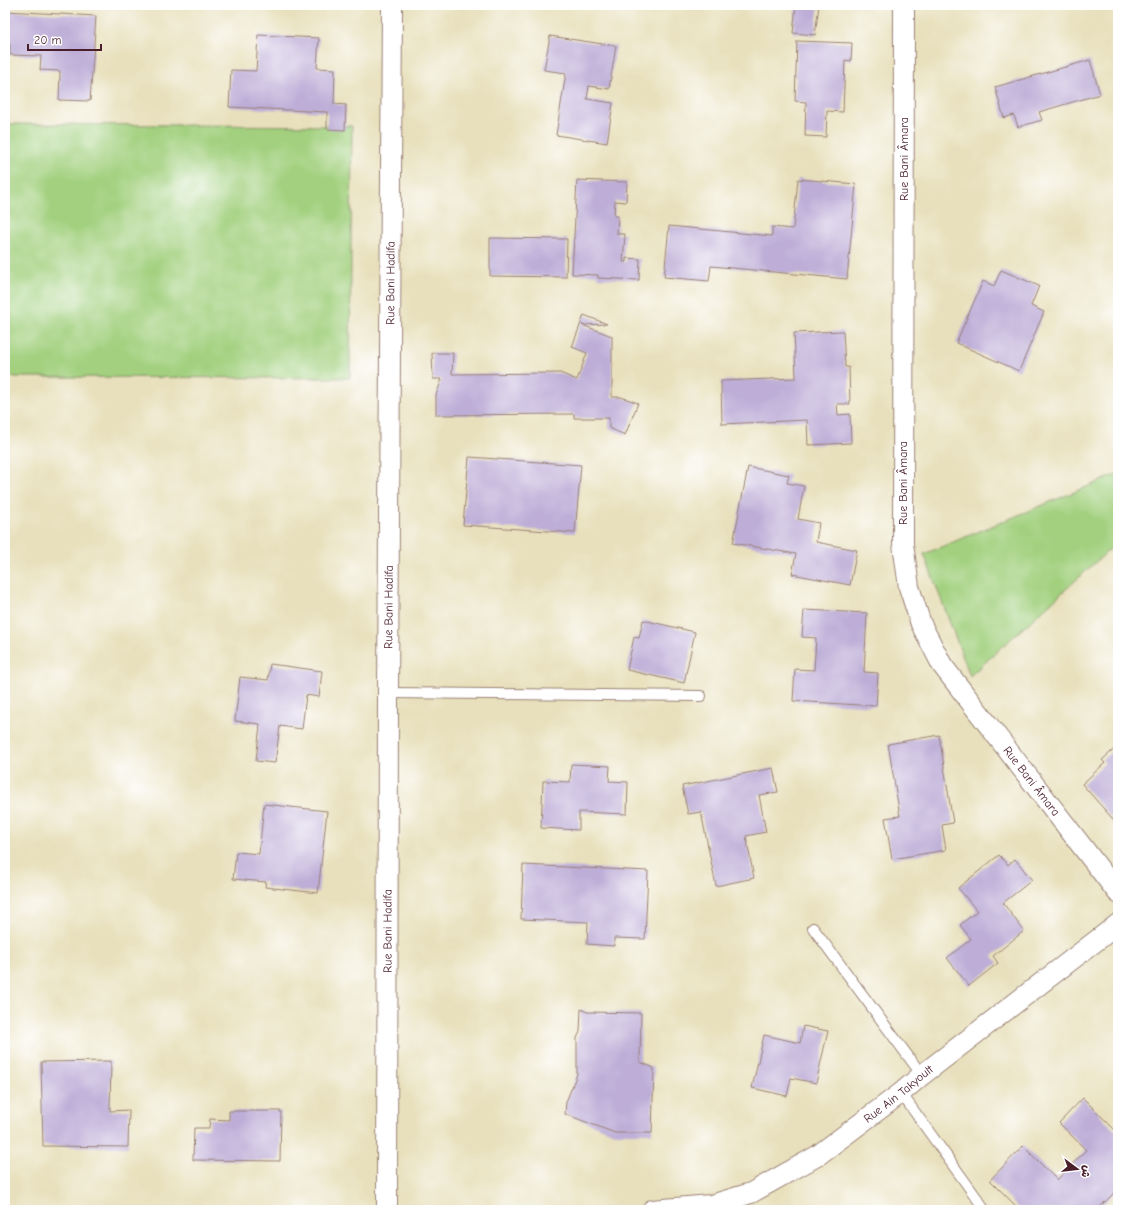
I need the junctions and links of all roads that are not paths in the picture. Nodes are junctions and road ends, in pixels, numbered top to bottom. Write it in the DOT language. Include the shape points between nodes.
graph roads {
  1 [pos="392,5"];
  2 [pos="904,5"];
  3 [pos="388,693"];
  4 [pos="701,696"];
  5 [pos="1118,893"];
  6 [pos="1118,924"];
  7 [pos="813,928"];
  8 [pos="922,1075"];
  9 [pos="901,1093"];
  10 [pos="387,1210"];
  11 [pos="652,1210"];
  12 [pos="984,1210"];
  1 -- 3 [label="street, Rue Bani Hadifa"];
  2 -- 5 [label="street, Rue Bani Âmara" via="903,544 909,587 921,624 942,665"];
  3 -- 4 [label="lane"];
  3 -- 10 [label="street, Rue Bani Hadifa"];
  6 -- 8 [label="street, Rue Ain Takyoult"];
  7 -- 8 [label="lane"];
  8 -- 9 [label="street, Rue Ain Takyoult"];
  9 -- 11 [label="street, Rue Ain Takyoult" via="817,1156 752,1193 711,1205"];
  9 -- 12 [label="lane"];
}
